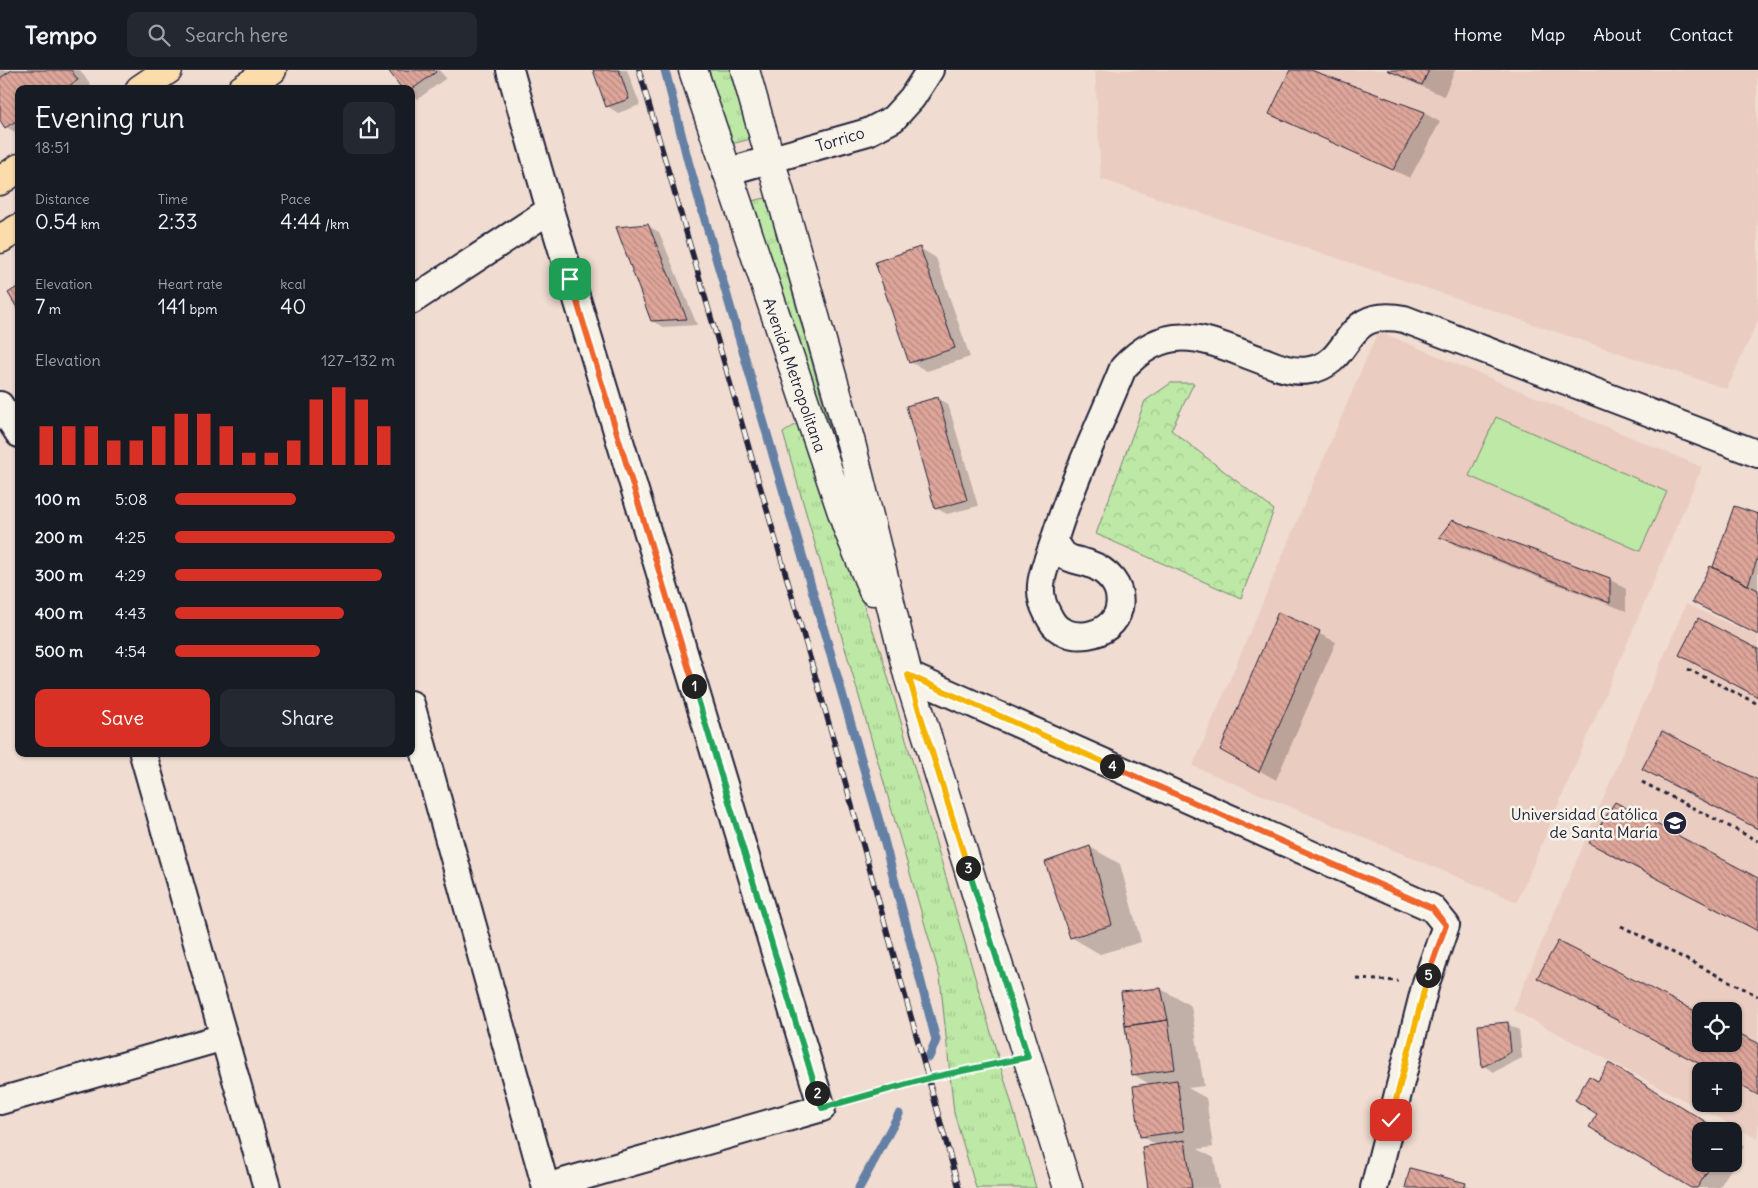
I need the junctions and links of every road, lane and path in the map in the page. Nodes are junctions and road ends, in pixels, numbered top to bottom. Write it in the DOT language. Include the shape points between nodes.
graph roads {
  1 [pos="168,70"];
  2 [pos="272,70"];
  3 [pos="510,70"];
  4 [pos="693,70"];
  5 [pos="745,70"];
  6 [pos="930,70"];
  7 [pos="146,85"];
  8 [pos="248,85"];
  9 [pos="771,160"];
  10 [pos="15,171"];
  11 [pos="726,172"];
  12 [pos="0,181"];
  13 [pos="550,210"];
  14 [pos="15,230"];
  15 [pos="0,239"];
  16 [pos="415,298"];
  17 [pos="0,405"];
  18 [pos="15,428"];
  19 [pos="1758,454"];
  20 [pos="1054,541"];
  21 [pos="1688,669"];
  22 [pos="908,675"];
  23 [pos="1758,704"];
  24 [pos="415,718"];
  25 [pos="144,757"];
  26 [pos="1642,782"];
  27 [pos="1758,841"];
  28 [pos="1621,926"];
  29 [pos="1357,979"];
  30 [pos="1426,983"];
  31 [pos="1758,996"];
  32 [pos="224,1038"];
  33 [pos="1028,1057"];
  34 [pos="0,1101"];
  35 [pos="822,1108"];
  36 [pos="267,1188"];
  37 [pos="546,1188"];
  38 [pos="1068,1188"];
  39 [pos="1374,1188"];
  1 -- 7 [label="main road"];
  2 -- 8 [label="main road"];
  3 -- 13 [label="street"];
  4 -- 11 [label="street, Avenida Metropolitana"];
  5 -- 9 [label="street, Avenida Metropolitana"];
  6 -- 9 [label="street, Torrico" via="912,98 893,119 868,132"];
  9 -- 11 [label="street, Torrico"];
  9 -- 22 [label="street, Avenida Metropolitana" via="851,443"];
  10 -- 12 [label="main road"];
  11 -- 22 [label="street, Avenida Metropolitana" via="847,528"];
  13 -- 16 [label="street"];
  13 -- 35 [label="street"];
  14 -- 15 [label="main road"];
  17 -- 18 [label="street"];
  19 -- 20 [label="street" via="1404,318 1386,315 1368,320 1353,330 1328,362 1311,370 1290,370 1205,340 1182,336 1157,341 1137,353 1123,368"];
  21 -- 23 [label="path"];
  22 -- 30 [label="street" via="1432,908 1446,925"];
  22 -- 33 [label="street, Avenida Metropolitana"];
  24 -- 37 [label="street"];
  25 -- 32 [label="street"];
  26 -- 27 [label="path"];
  28 -- 31 [label="path"];
  29 -- 30 [label="path"];
  30 -- 39 [label="street"];
  32 -- 34 [label="street"];
  32 -- 36 [label="street"];
  33 -- 35 [label="path" via="929,1078"];
  33 -- 38 [label="street, Avenida Metropolitana"];
  35 -- 37 [label="street"];
}
